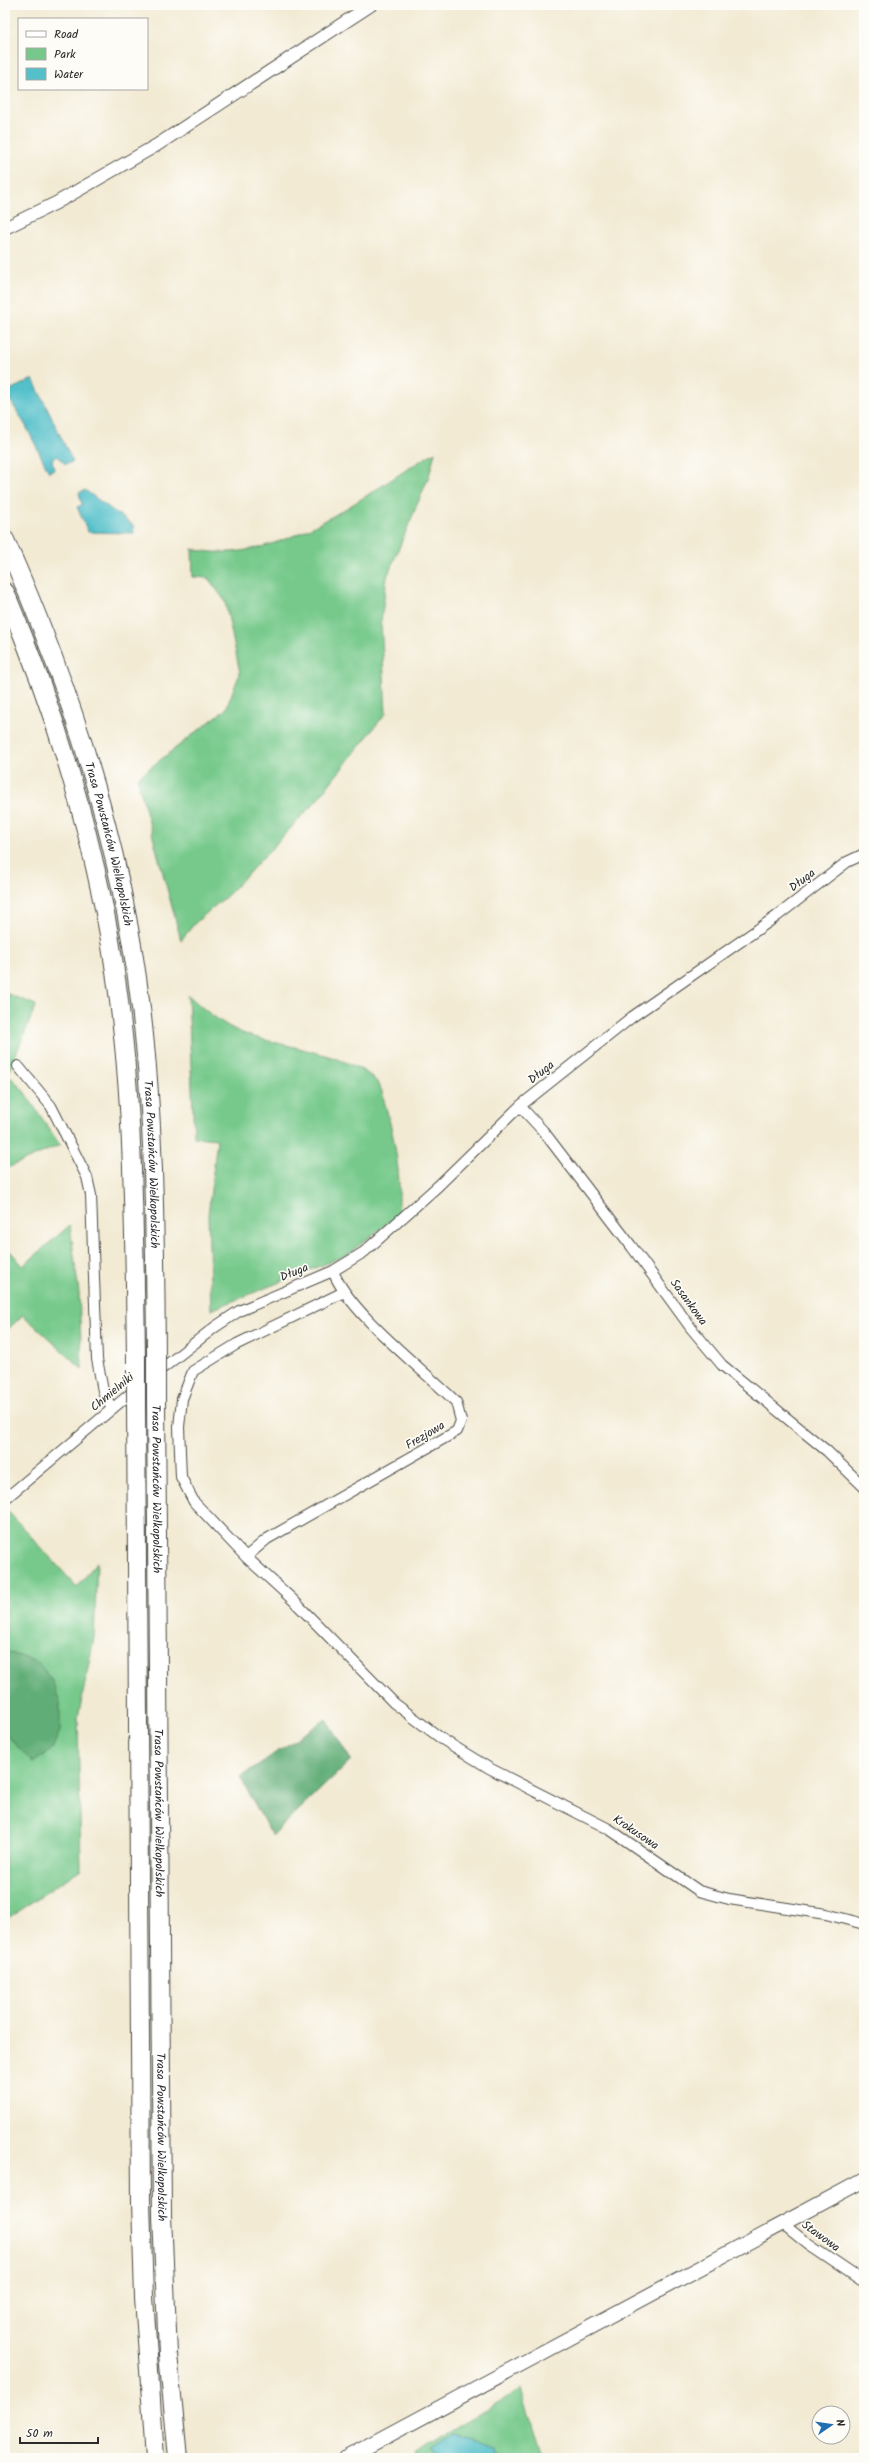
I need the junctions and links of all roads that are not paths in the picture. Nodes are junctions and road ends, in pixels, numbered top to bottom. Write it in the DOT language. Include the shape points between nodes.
graph roads {
  1 [pos="371,5"];
  2 [pos="5,228"];
  3 [pos="5,540"];
  4 [pos="5,592"];
  5 [pos="864,854"];
  6 [pos="18,1066"];
  7 [pos="520,1106"];
  8 [pos="333,1271"];
  9 [pos="344,1292"];
  10 [pos="239,1311"];
  11 [pos="112,1409"];
  12 [pos="864,1487"];
  13 [pos="5,1499"];
  14 [pos="246,1557"];
  15 [pos="864,1924"];
  16 [pos="864,2180"];
  17 [pos="784,2224"];
  18 [pos="864,2282"];
  19 [pos="155,2458"];
  20 [pos="178,2458"];
  21 [pos="346,2458"];
  1 -- 2 [label="street" via="157,145"];
  3 -- 20 [label="highway, Trasa Powstańców Wielkopolskich, bridge" via="30,595 92,777 126,917 141,1006 149,1094 154,1203 156,1357 162,2216 168,2354"];
  4 -- 19 [label="highway, Trasa Powstańców Wielkopolskich, bridge" via="22,631 75,790 104,908 117,989 129,1104 134,1212 136,1359 141,2202 144,2297"];
  5 -- 7 [label="street, Długa" via="847,862 776,916 632,1017"];
  6 -- 11 [label="street" via="51,1106 87,1177 91,1195 97,1359 103,1391"];
  7 -- 8 [label="street, Długa" via="381,1238 353,1260"];
  7 -- 12 [label="street, Sasankowa" via="544,1132 691,1328 722,1365 817,1443"];
  8 -- 9 [label="street, Frezjowa"];
  8 -- 10 [label="street, Długa"];
  9 -- 14 [label="street, Krokusowa" via="237,1344 193,1371 182,1399 181,1477 194,1502"];
  9 -- 14 [label="street, Frezjowa" via="369,1320 456,1402 461,1421 457,1431 267,1539"];
  10 -- 11 [label="street, Chmielniki" via="168,1362"];
  11 -- 13 [label="street, Chmielniki"];
  14 -- 15 [label="street, Krokusowa" via="292,1599 394,1703 488,1768 609,1829 699,1891 729,1899 826,1914"];
  16 -- 17 [label="main road"];
  17 -- 18 [label="street, Stawowa" via="809,2245"];
  17 -- 21 [label="main road"];
}
